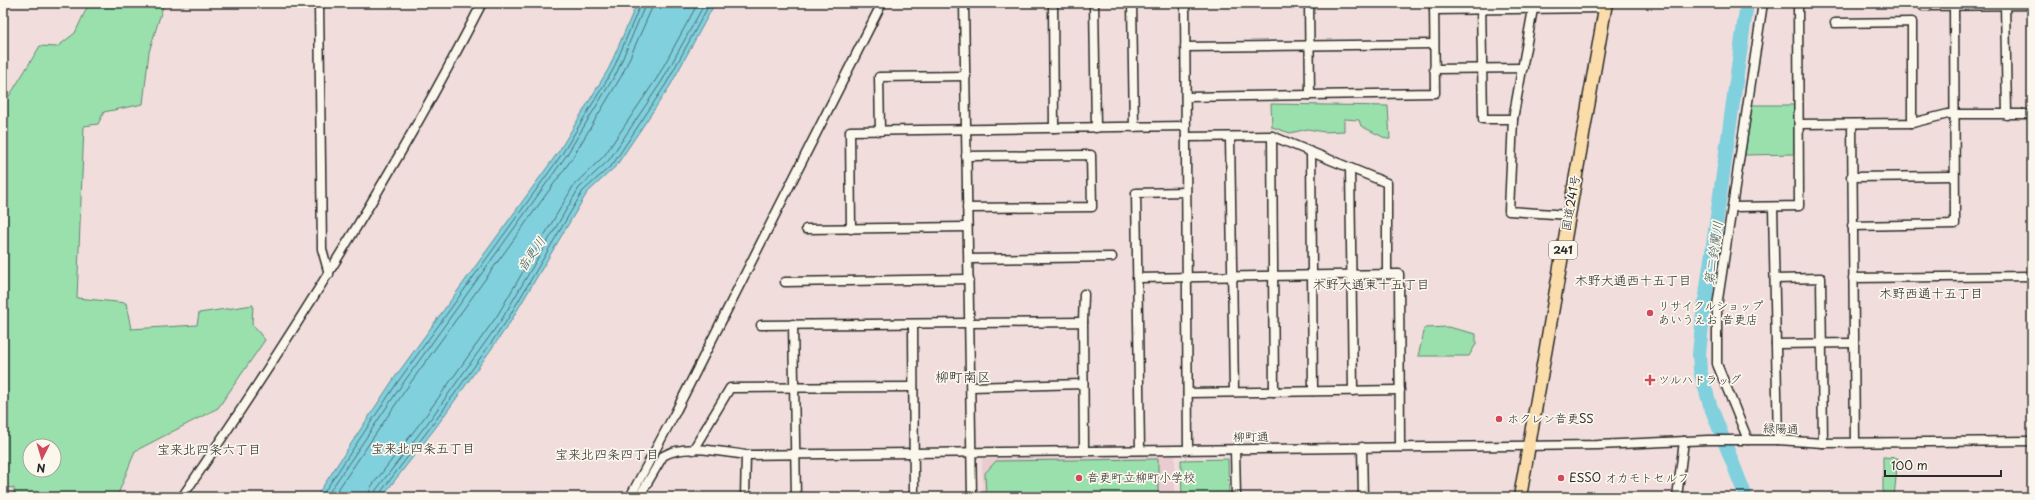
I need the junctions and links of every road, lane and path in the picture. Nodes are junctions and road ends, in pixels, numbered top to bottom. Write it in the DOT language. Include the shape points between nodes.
graph roads {
  1 [pos="319,3"];
  2 [pos="482,3"];
  3 [pos="882,3"];
  4 [pos="964,3"];
  5 [pos="1053,3"];
  6 [pos="1094,3"];
  7 [pos="1132,3"];
  8 [pos="1184,3"];
  9 [pos="1309,3"];
  10 [pos="1763,3"];
  11 [pos="1798,3"];
  12 [pos="1954,4"];
  13 [pos="2006,4"];
  14 [pos="1605,5"];
  15 [pos="2032,5"];
  16 [pos="1434,6"];
  17 [pos="1482,6"];
  18 [pos="1923,6"];
  19 [pos="1533,9"];
  20 [pos="1835,23"];
  21 [pos="1434,44"];
  22 [pos="1309,46"];
  23 [pos="1185,47"];
  24 [pos="1482,68"];
  25 [pos="1523,68"];
  26 [pos="1434,69"];
  27 [pos="966,76"];
  28 [pos="1310,95"];
  29 [pos="1186,97"];
  30 [pos="1954,114"];
  31 [pos="2032,114"];
  32 [pos="2007,115"];
  33 [pos="1513,119"];
  34 [pos="1912,123"];
  35 [pos="1799,124"];
  36 [pos="1852,124"];
  37 [pos="1186,126"];
  38 [pos="1134,127"];
  39 [pos="1054,128"];
  40 [pos="1096,128"];
  41 [pos="966,130"];
  42 [pos="880,131"];
  43 [pos="1230,136"];
  44 [pos="1272,136"];
  45 [pos="1186,137"];
  46 [pos="1311,152"];
  47 [pos="966,156"];
  48 [pos="1350,168"];
  49 [pos="1954,176"];
  50 [pos="1851,177"];
  51 [pos="1186,192"];
  52 [pos="1733,207"];
  53 [pos="1773,207"];
  54 [pos="967,208"];
  55 [pos="1569,215"];
  56 [pos="1852,226"];
  57 [pos="967,227"];
  58 [pos="851,229"];
  59 [pos="806,230"];
  60 [pos="1112,257"];
  61 [pos="969,259"];
  62 [pos="329,274"];
  63 [pos="1387,274"];
  64 [pos="1312,275"];
  65 [pos="1351,275"];
  66 [pos="1273,276"];
  67 [pos="2032,276"];
  68 [pos="1187,277"];
  69 [pos="1232,277"];
  70 [pos="1137,278"];
  71 [pos="1853,278"];
  72 [pos="969,279"];
  73 [pos="1775,279"];
  74 [pos="785,282"];
  75 [pos="1084,294"];
  76 [pos="1084,322"];
  77 [pos="970,323"];
  78 [pos="793,324"];
  79 [pos="913,324"];
  80 [pos="761,325"];
  81 [pos="1822,343"];
  82 [pos="1854,343"];
  83 [pos="1776,344"];
  84 [pos="1083,384"];
  85 [pos="914,387"];
  86 [pos="971,387"];
  87 [pos="794,388"];
  88 [pos="1400,390"];
  89 [pos="1313,391"];
  90 [pos="1353,391"];
  91 [pos="1234,392"];
  92 [pos="1274,392"];
  93 [pos="1188,393"];
  94 [pos="1744,440"];
  95 [pos="1778,440"];
  96 [pos="1684,441"];
  97 [pos="2032,441"];
  98 [pos="1855,442"];
  99 [pos="1824,443"];
  100 [pos="1400,446"];
  101 [pos="1529,446"];
  102 [pos="1362,447"];
  103 [pos="1188,449"];
  104 [pos="1235,449"];
  105 [pos="693,450"];
  106 [pos="1084,450"];
  107 [pos="1140,450"];
  108 [pos="914,453"];
  109 [pos="972,453"];
  110 [pos="795,454"];
  111 [pos="746,455"];
  112 [pos="182,497"];
  113 [pos="630,497"];
  114 [pos="639,497"];
  115 [pos="746,497"];
  116 [pos="796,497"];
  117 [pos="914,497"];
  118 [pos="972,497"];
  119 [pos="1236,497"];
  120 [pos="1363,497"];
  121 [pos="1520,497"];
  122 [pos="1677,497"];
  1 -- 62 [label="street" via="322,249"];
  2 -- 62 [label="street" via="407,140"];
  3 -- 113 [label="street"];
  4 -- 27 [label="street"];
  5 -- 39 [label="street"];
  6 -- 40 [label="street"];
  7 -- 38 [label="street"];
  8 -- 23 [label="street"];
  9 -- 22 [label="street"];
  10 -- 52 [label="street"];
  11 -- 35 [label="street"];
  12 -- 13 [label="street"];
  12 -- 18 [label="street"];
  12 -- 30 [label="street"];
  13 -- 15 [label="street"];
  13 -- 32 [label="street"];
  14 -- 19 [label="street"];
  14 -- 55 [label="highway, 国道241号 / 241"];
  16 -- 17 [label="street"];
  16 -- 21 [label="street"];
  17 -- 19 [label="street"];
  17 -- 24 [label="street"];
  19 -- 25 [label="street"];
  20 -- 34 [label="street" via="1912,22"];
  21 -- 22 [label="street"];
  21 -- 26 [label="street"];
  22 -- 23 [label="street"];
  22 -- 28 [label="street"];
  23 -- 29 [label="street"];
  24 -- 25 [label="street"];
  24 -- 26 [label="street"];
  24 -- 33 [label="street" via="1483,120"];
  25 -- 33 [label="street"];
  26 -- 28 [label="street" via="1435,94"];
  27 -- 41 [label="street"];
  27 -- 42 [label="street" via="879,77"];
  28 -- 29 [label="street"];
  29 -- 37 [label="street"];
  30 -- 32 [label="street"];
  30 -- 34 [label="street"];
  30 -- 49 [label="street"];
  31 -- 32 [label="street"];
  33 -- 55 [label="street" via="1510,211"];
  34 -- 36 [label="street"];
  35 -- 36 [label="street"];
  35 -- 53 [label="street" via="1799,206"];
  36 -- 50 [label="street"];
  37 -- 38 [label="street"];
  37 -- 45 [label="street"];
  38 -- 40 [label="street"];
  39 -- 40 [label="street"];
  39 -- 41 [label="street"];
  41 -- 42 [label="street"];
  41 -- 47 [label="street"];
  42 -- 58 [label="street" via="850,131"];
  43 -- 44 [label="street"];
  43 -- 45 [label="street"];
  43 -- 69 [label="street"];
  44 -- 46 [label="street"];
  44 -- 66 [label="street"];
  45 -- 51 [label="street"];
  46 -- 48 [label="street"];
  46 -- 64 [label="street"];
  47 -- 54 [label="street"];
  47 -- 54 [label="street" via="1091,155 1092,207"];
  48 -- 63 [label="street" via="1387,183"];
  48 -- 65 [label="street"];
  49 -- 50 [label="street"];
  49 -- 56 [label="street" via="1955,224"];
  50 -- 56 [label="street"];
  51 -- 68 [label="street"];
  51 -- 70 [label="street" via="1136,193"];
  52 -- 53 [label="street"];
  52 -- 94 [label="street" via="1717,306 1717,364"];
  53 -- 73 [label="street"];
  54 -- 57 [label="street"];
  55 -- 101 [label="highway, 国道241号 / 241"];
  56 -- 71 [label="street"];
  57 -- 58 [label="street"];
  57 -- 61 [label="street"];
  58 -- 59 [label="street"];
  60 -- 61 [label="street"];
  61 -- 72 [label="street"];
  62 -- 112 [label="street" via="262,380"];
  63 -- 65 [label="street"];
  63 -- 88 [label="street" via="1399,274"];
  64 -- 65 [label="street"];
  64 -- 66 [label="street"];
  64 -- 89 [label="street"];
  65 -- 90 [label="street"];
  66 -- 69 [label="street"];
  66 -- 92 [label="street"];
  67 -- 71 [label="street"];
  68 -- 69 [label="street"];
  68 -- 70 [label="street"];
  68 -- 93 [label="street"];
  69 -- 91 [label="street"];
  70 -- 107 [label="street"];
  71 -- 82 [label="street"];
  72 -- 74 [label="street"];
  72 -- 77 [label="street"];
  73 -- 81 [label="street" via="1820,278"];
  73 -- 83 [label="street"];
  75 -- 76 [label="street"];
  76 -- 77 [label="street"];
  76 -- 84 [label="street"];
  77 -- 79 [label="street"];
  77 -- 86 [label="street"];
  78 -- 79 [label="street"];
  78 -- 80 [label="street"];
  78 -- 87 [label="street"];
  79 -- 85 [label="street"];
  81 -- 82 [label="street"];
  81 -- 83 [label="street"];
  81 -- 99 [label="street"];
  82 -- 98 [label="street"];
  83 -- 95 [label="street"];
  84 -- 86 [label="street"];
  84 -- 106 [label="street"];
  85 -- 87 [label="street"];
  85 -- 108 [label="street"];
  86 -- 109 [label="street"];
  87 -- 105 [label="street" via="730,388"];
  87 -- 110 [label="street"];
  88 -- 90 [label="street"];
  88 -- 100 [label="street"];
  89 -- 90 [label="street"];
  89 -- 92 [label="street"];
  91 -- 92 [label="street"];
  91 -- 93 [label="street"];
  93 -- 103 [label="street"];
  94 -- 95 [label="street, 緑陽通"];
  94 -- 96 [label="street, 緑陽通"];
  95 -- 99 [label="street, 緑陽通"];
  96 -- 101 [label="street, 緑陽通"];
  96 -- 122 [label="street"];
  97 -- 98 [label="street, 緑陽通"];
  98 -- 99 [label="street, 緑陽通"];
  100 -- 101 [label="street, 柳町通"];
  100 -- 102 [label="street, 柳町通"];
  101 -- 121 [label="highway, 国道241号 / 241"];
  102 -- 104 [label="street, 柳町通"];
  102 -- 120 [label="street"];
  103 -- 104 [label="street, 柳町通"];
  103 -- 107 [label="street, 柳町通"];
  104 -- 119 [label="street"];
  105 -- 111 [label="street, 柳町通"];
  105 -- 114 [label="street, 柳町通" via="670,452 664,456"];
  106 -- 107 [label="street, 柳町通"];
  106 -- 109 [label="street, 柳町通"];
  108 -- 109 [label="street, 柳町通"];
  108 -- 110 [label="street, 柳町通"];
  108 -- 117 [label="street"];
  109 -- 118 [label="street"];
  110 -- 111 [label="street, 柳町通"];
  110 -- 116 [label="street"];
  111 -- 115 [label="street"];
}
